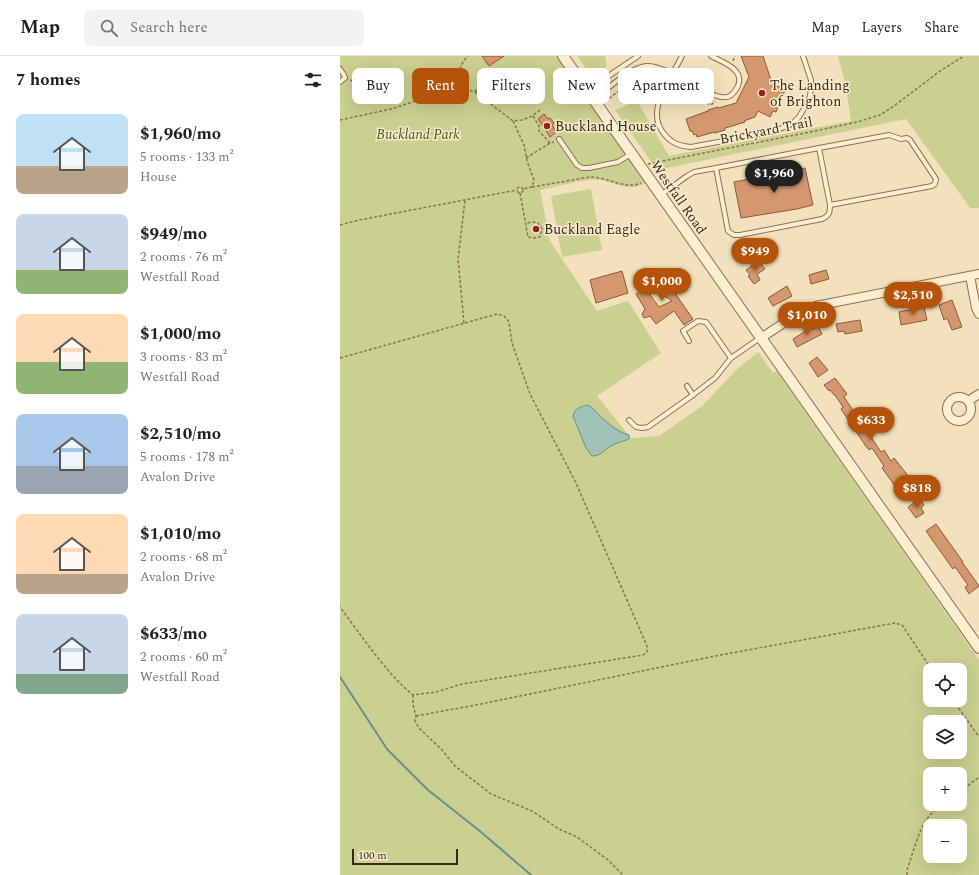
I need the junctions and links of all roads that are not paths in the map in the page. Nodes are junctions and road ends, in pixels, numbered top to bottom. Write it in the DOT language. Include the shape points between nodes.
graph roads {
  1 [pos="563,56"];
  2 [pos="638,56"];
  3 [pos="682,56"];
  4 [pos="710,56"];
  5 [pos="804,56"];
  6 [pos="572,68"];
  7 [pos="638,68"];
  8 [pos="658,68"];
  9 [pos="676,68"];
  10 [pos="340,69"];
  11 [pos="610,79"];
  12 [pos="340,82"];
  13 [pos="714,95"];
  14 [pos="597,104"];
  15 [pos="660,104"];
  16 [pos="559,139"];
  17 [pos="819,148"];
  18 [pos="632,154"];
  19 [pos="716,168"];
  20 [pos="661,195"];
  21 [pos="830,206"];
  22 [pos="979,274"];
  23 [pos="970,276"];
  24 [pos="979,314"];
  25 [pos="761,338"];
  26 [pos="689,341"];
  27 [pos="731,358"];
  28 [pos="687,386"];
  29 [pos="979,394"];
  30 [pos="694,395"];
  31 [pos="968,401"];
  32 [pos="629,420"];
  33 [pos="979,648"];
  1 -- 6 [label="street, Westfall Road"];
  2 -- 11 [label="lane"];
  3 -- 9 [label="lane"];
  4 -- 13 [label="lane" via="731,66 739,77 733,94 728,97"];
  5 -- 15 [label="lane" via="811,80 809,100 792,124 772,132 691,147 681,146 666,136 660,127 657,118"];
  7 -- 8 [label="lane"];
  10 -- 12 [label="lane" via="345,78"];
  14 -- 18 [label="street, Westfall Road"];
  16 -- 18 [label="lane" via="577,165 582,168 618,162"];
  17 -- 19 [label="lane"];
  17 -- 21 [label="lane"];
  17 -- 21 [label="lane" via="889,135 906,138 910,140 936,179 932,186"];
  18 -- 20 [label="street, Westfall Road"];
  19 -- 20 [label="lane" via="694,172"];
  19 -- 21 [label="lane" via="728,230 734,235 826,218 830,214"];
  20 -- 25 [label="street, Westfall Road"];
  22 -- 23 [label="street"];
  23 -- 24 [label="street"];
  23 -- 25 [label="street" via="816,306 796,315"];
  25 -- 27 [label="lane"];
  25 -- 33 [label="street, Westfall Road"];
  26 -- 27 [label="lane" via="683,331 698,321 706,322"];
  27 -- 30 [label="lane" via="714,378"];
  28 -- 30 [label="lane"];
  29 -- 31 [label="street"];
  30 -- 32 [label="lane" via="648,426 636,427"];
}
